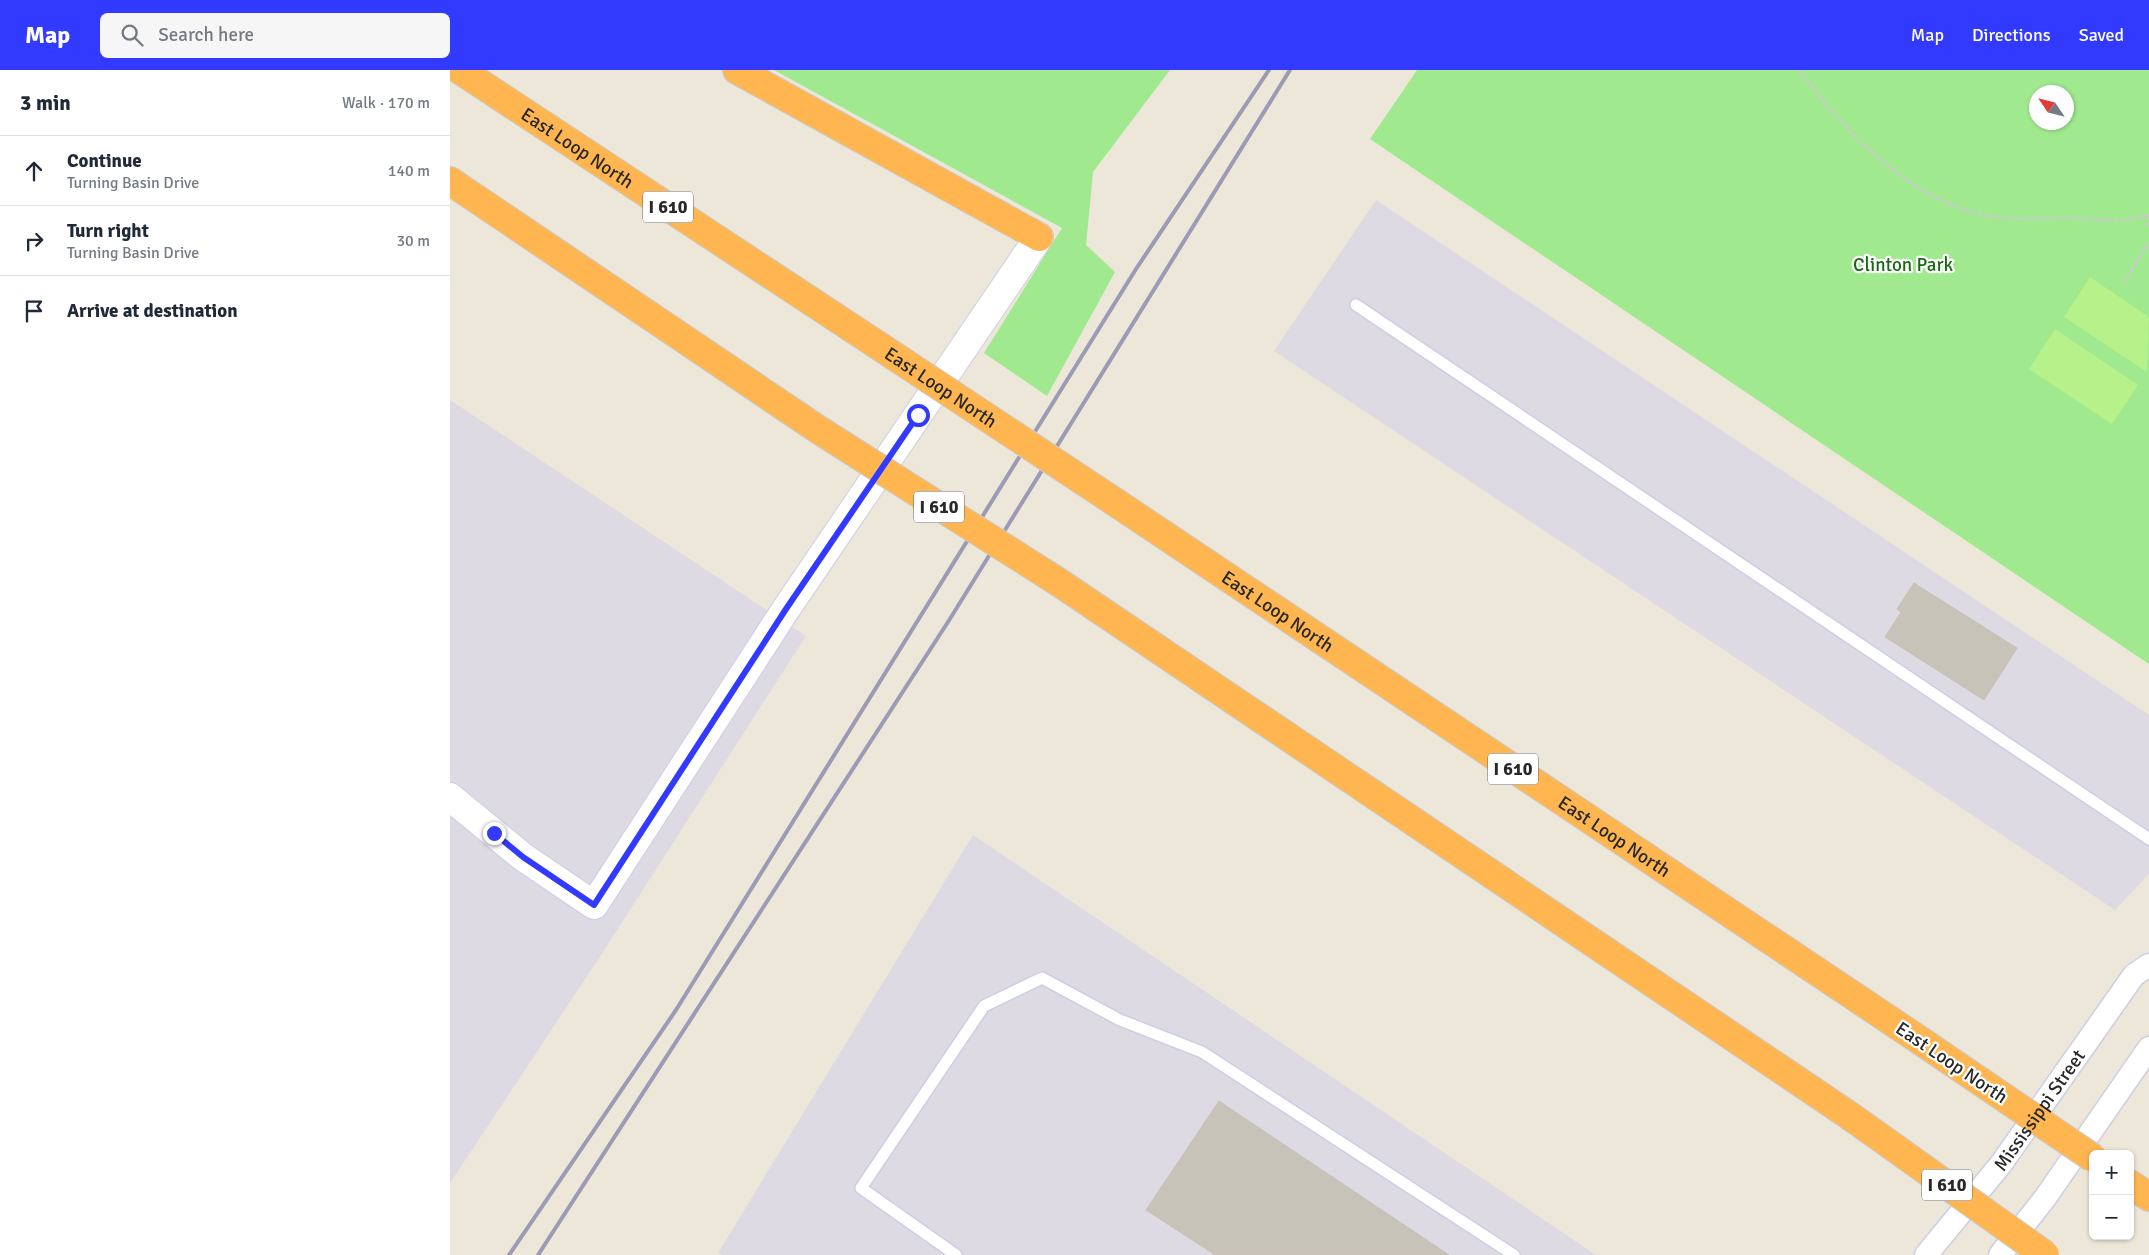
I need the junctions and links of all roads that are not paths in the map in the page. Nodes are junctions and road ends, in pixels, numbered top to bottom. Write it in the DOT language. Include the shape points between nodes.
graph roads {
  1 [pos="460,70"];
  2 [pos="737,70"];
  3 [pos="450,181"];
  4 [pos="1039,237"];
  5 [pos="1356,305"];
  6 [pos="450,797"];
  7 [pos="2149,839"];
  8 [pos="2149,965"];
  9 [pos="2149,1048"];
  10 [pos="2089,1155"];
  11 [pos="2134,1187"];
  12 [pos="2149,1197"];
  13 [pos="956,1255"];
  14 [pos="1514,1255"];
  15 [pos="1926,1255"];
  16 [pos="2000,1255"];
  17 [pos="2045,1255"];
  1 -- 10 [label="highway, East Loop North / I 610, bridge" via="1115,502"];
  2 -- 4 [label="highway"];
  3 -- 17 [label="highway, I 610, bridge" via="819,430 1060,583 1850,1116"];
  4 -- 6 [label="street" via="786,609 594,905 523,857"];
  5 -- 7 [label="lane"];
  8 -- 15 [label="street, Mississippi Street" via="2134,975 2002,1164"];
  9 -- 16 [label="street" via="2045,1198"];
  11 -- 12 [label="highway"];
  13 -- 14 [label="lane" via="861,1188 984,1006 1042,978 1120,1020 1202,1052"];
}
